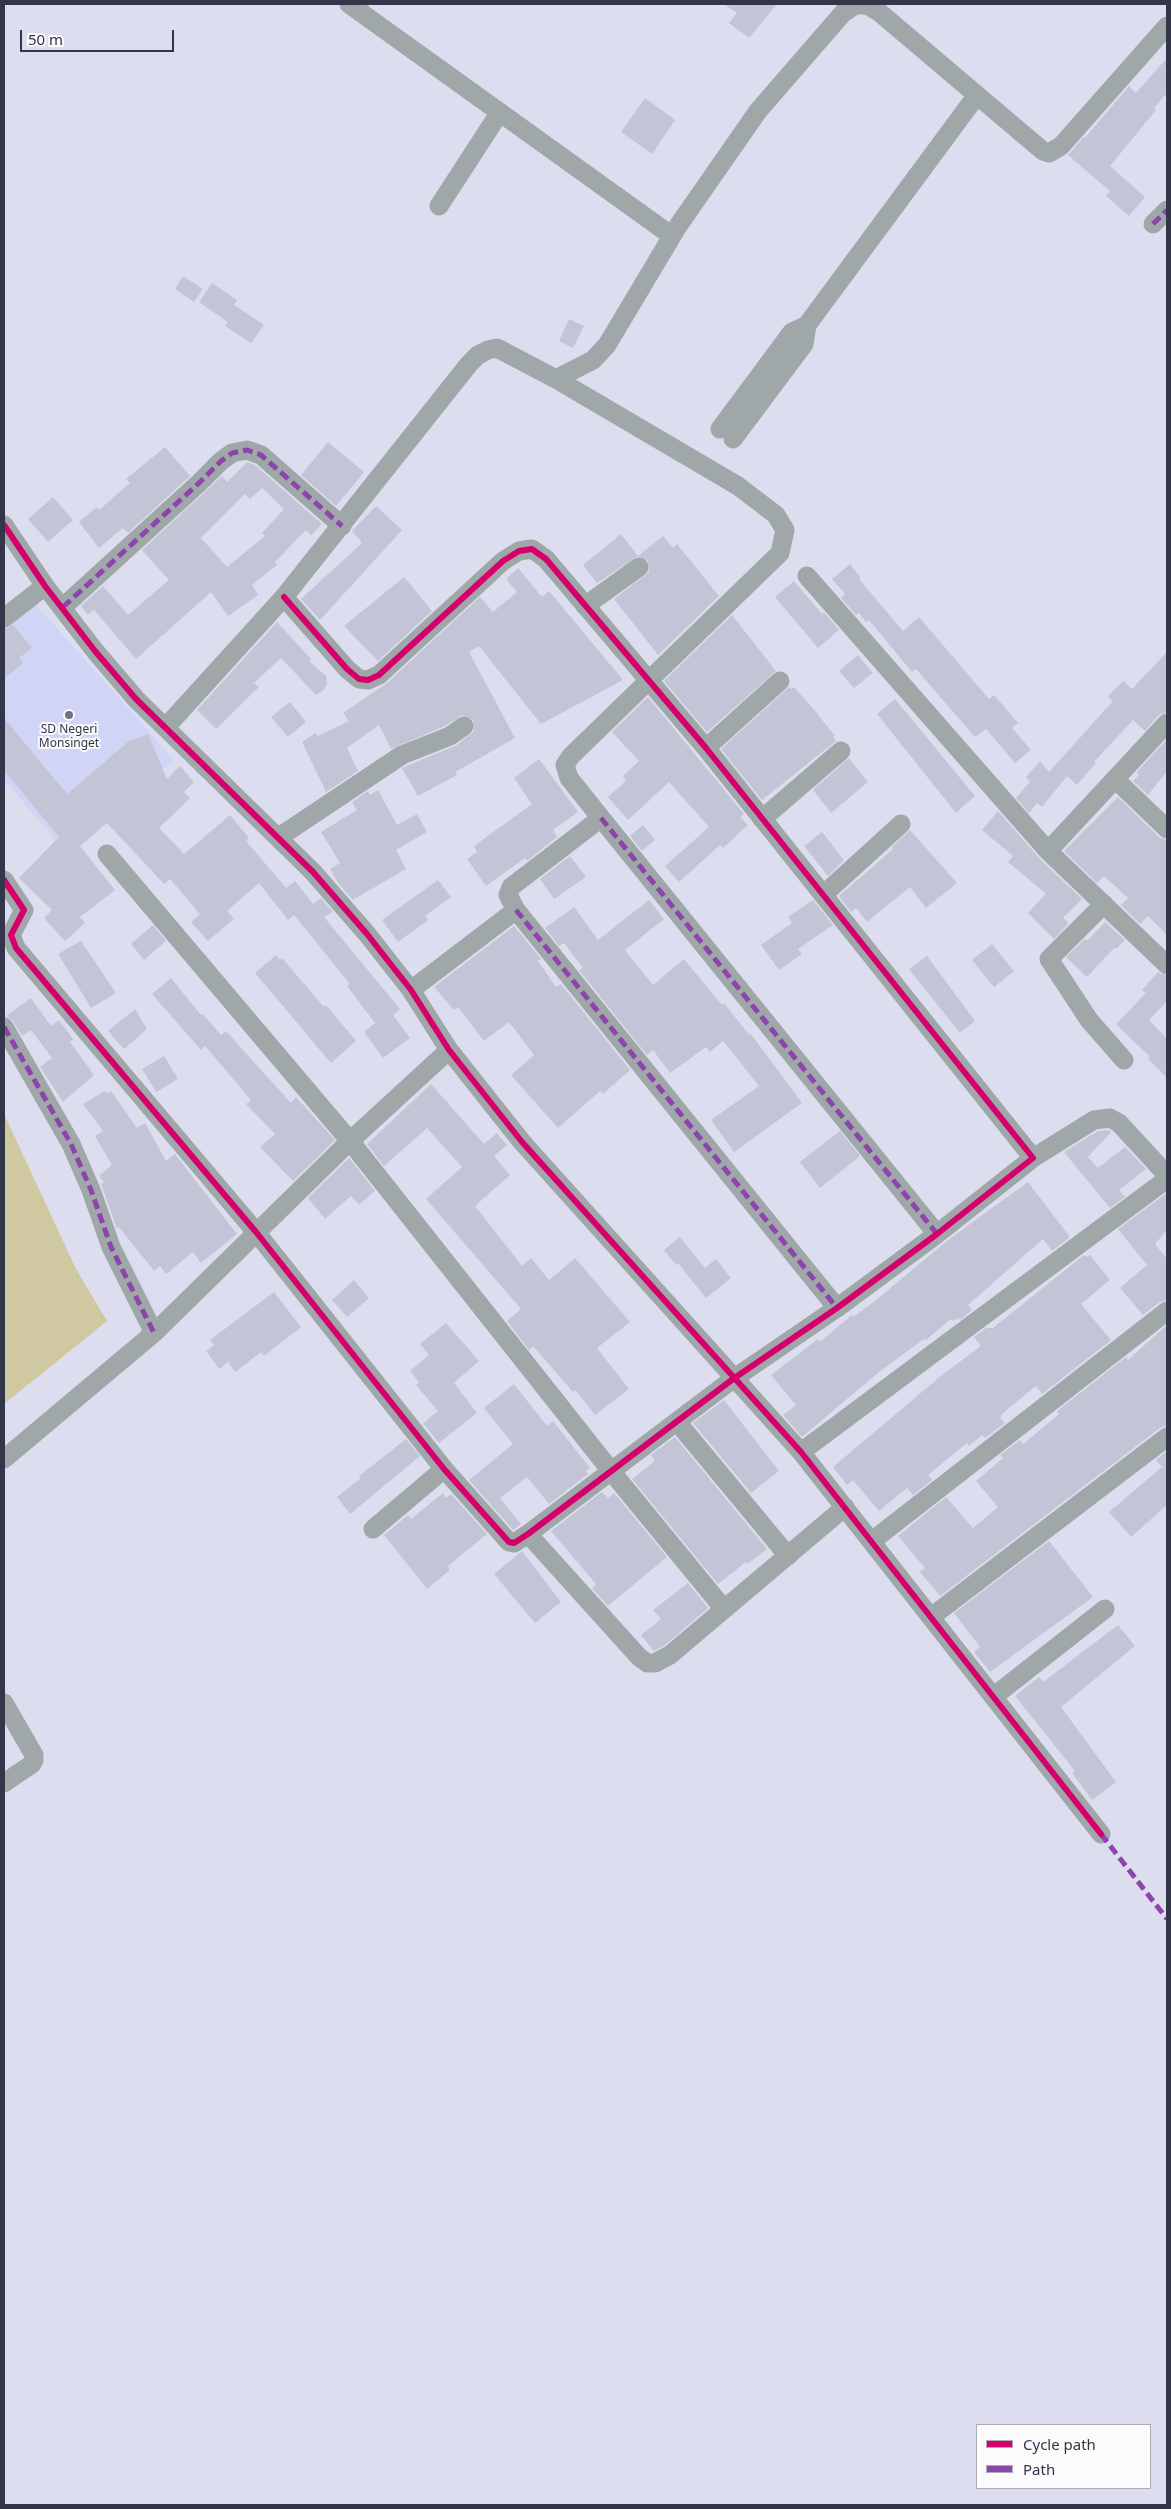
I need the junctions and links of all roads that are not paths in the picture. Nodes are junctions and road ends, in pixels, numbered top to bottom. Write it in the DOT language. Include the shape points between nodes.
graph roads {
  1 [pos="349,4"];
  2 [pos="837,8"];
  3 [pos="1167,26"];
  4 [pos="977,95"];
  5 [pos="500,112"];
  6 [pos="439,206"];
  7 [pos="1167,210"];
  8 [pos="1154,224"];
  9 [pos="672,236"];
  10 [pos="559,378"];
  11 [pos="726,434"];
  12 [pos="4,525"];
  13 [pos="342,526"];
  14 [pos="639,567"];
  15 [pos="807,576"];
  16 [pos="45,586"];
  17 [pos="284,597"];
  18 [pos="585,606"];
  19 [pos="63,607"];
  20 [pos="4,618"];
  21 [pos="780,681"];
  22 [pos="649,682"];
  23 [pos="1167,722"];
  24 [pos="464,726"];
  25 [pos="166,728"];
  26 [pos="706,748"];
  27 [pos="840,750"];
  28 [pos="1115,779"];
  29 [pos="601,818"];
  30 [pos="762,818"];
  31 [pos="901,824"];
  32 [pos="1167,829"];
  33 [pos="279,837"];
  34 [pos="1048,852"];
  35 [pos="107,854"];
  36 [pos="4,880"];
  37 [pos="823,895"];
  38 [pos="1104,904"];
  39 [pos="516,910"];
  40 [pos="1167,965"];
  41 [pos="411,990"];
  42 [pos="4,1027"];
  43 [pos="449,1050"];
  44 [pos="1124,1060"];
  45 [pos="350,1141"];
  46 [pos="1033,1158"];
  47 [pos="1167,1177"];
  48 [pos="256,1232"];
  49 [pos="937,1234"];
  50 [pos="837,1308"];
  51 [pos="1167,1311"];
  52 [pos="152,1335"];
  53 [pos="733,1379"];
  54 [pos="678,1423"];
  55 [pos="1167,1437"];
  56 [pos="801,1452"];
  57 [pos="4,1459"];
  58 [pos="444,1469"];
  59 [pos="611,1471"];
  60 [pos="845,1507"];
  61 [pos="373,1529"];
  62 [pos="528,1534"];
  63 [pos="872,1541"];
  64 [pos="788,1556"];
  65 [pos="1105,1609"];
  66 [pos="724,1610"];
  67 [pos="931,1617"];
  68 [pos="994,1697"];
  69 [pos="4,1703"];
  70 [pos="4,1782"];
  71 [pos="1101,1834"];
  1 -- 5 [label="street"];
  2 -- 4 [label="street" via="867,5 879,12"];
  2 -- 9 [label="street" via="758,111"];
  3 -- 4 [label="street" via="1056,150 1043,150"];
  4 -- 11 [label="street" via="807,325 792,332"];
  5 -- 6 [label="street"];
  5 -- 9 [label="street"];
  7 -- 8 [label="street"];
  9 -- 10 [label="street" via="607,345 593,360"];
  10 -- 13 [label="street" via="497,348 478,355 368,489"];
  10 -- 22 [label="street" via="738,486 776,515 785,530 780,553"];
  12 -- 16 [label="street"];
  13 -- 17 [label="street"];
  13 -- 19 [label="street" via="260,455 247,450 232,453"];
  14 -- 18 [label="street"];
  15 -- 34 [label="street"];
  16 -- 19 [label="street"];
  16 -- 20 [label="street"];
  17 -- 18 [label="street" via="347,669 359,679 368,680 379,675 503,561 518,551 532,549 546,559"];
  17 -- 25 [label="street"];
  18 -- 22 [label="street"];
  19 -- 25 [label="street" via="95,651"];
  21 -- 26 [label="street"];
  22 -- 26 [label="street"];
  22 -- 29 [label="street" via="565,765 569,778"];
  23 -- 28 [label="street"];
  24 -- 33 [label="street" via="450,736 402,755"];
  25 -- 33 [label="street"];
  26 -- 30 [label="street"];
  27 -- 30 [label="street"];
  28 -- 32 [label="street"];
  28 -- 34 [label="street"];
  29 -- 39 [label="street" via="511,887 508,896"];
  29 -- 49 [label="street"];
  30 -- 37 [label="street"];
  31 -- 37 [label="street"];
  33 -- 41 [label="street" via="368,934"];
  34 -- 38 [label="street"];
  35 -- 45 [label="street"];
  36 -- 48 [label="street" via="24,910 10,935 16,948"];
  37 -- 46 [label="street"];
  38 -- 40 [label="street"];
  38 -- 44 [label="street" via="1049,959 1089,1020"];
  39 -- 41 [label="street"];
  39 -- 50 [label="street"];
  41 -- 43 [label="street"];
  42 -- 52 [label="street" via="71,1144 111,1246"];
  43 -- 45 [label="street"];
  43 -- 53 [label="street" via="522,1142"];
  45 -- 48 [label="street"];
  45 -- 59 [label="street"];
  46 -- 47 [label="street" via="1094,1120 1110,1118 1119,1123"];
  46 -- 49 [label="street"];
  47 -- 56 [label="street"];
  48 -- 52 [label="street"];
  48 -- 58 [label="street"];
  49 -- 50 [label="street"];
  50 -- 53 [label="street"];
  51 -- 63 [label="street"];
  52 -- 57 [label="street"];
  53 -- 54 [label="street"];
  53 -- 56 [label="street"];
  54 -- 59 [label="street"];
  54 -- 64 [label="street"];
  55 -- 67 [label="street"];
  56 -- 60 [label="street"];
  58 -- 61 [label="street"];
  58 -- 62 [label="street" via="505,1539 514,1543"];
  59 -- 62 [label="street"];
  59 -- 66 [label="street"];
  60 -- 63 [label="street"];
  60 -- 64 [label="street"];
  62 -- 66 [label="street" via="647,1663 655,1663 670,1655"];
  63 -- 67 [label="street"];
  64 -- 66 [label="street"];
  65 -- 68 [label="street"];
  67 -- 68 [label="street"];
  68 -- 71 [label="street"];
  69 -- 70 [label="street" via="34,1755 28,1767"];
}
